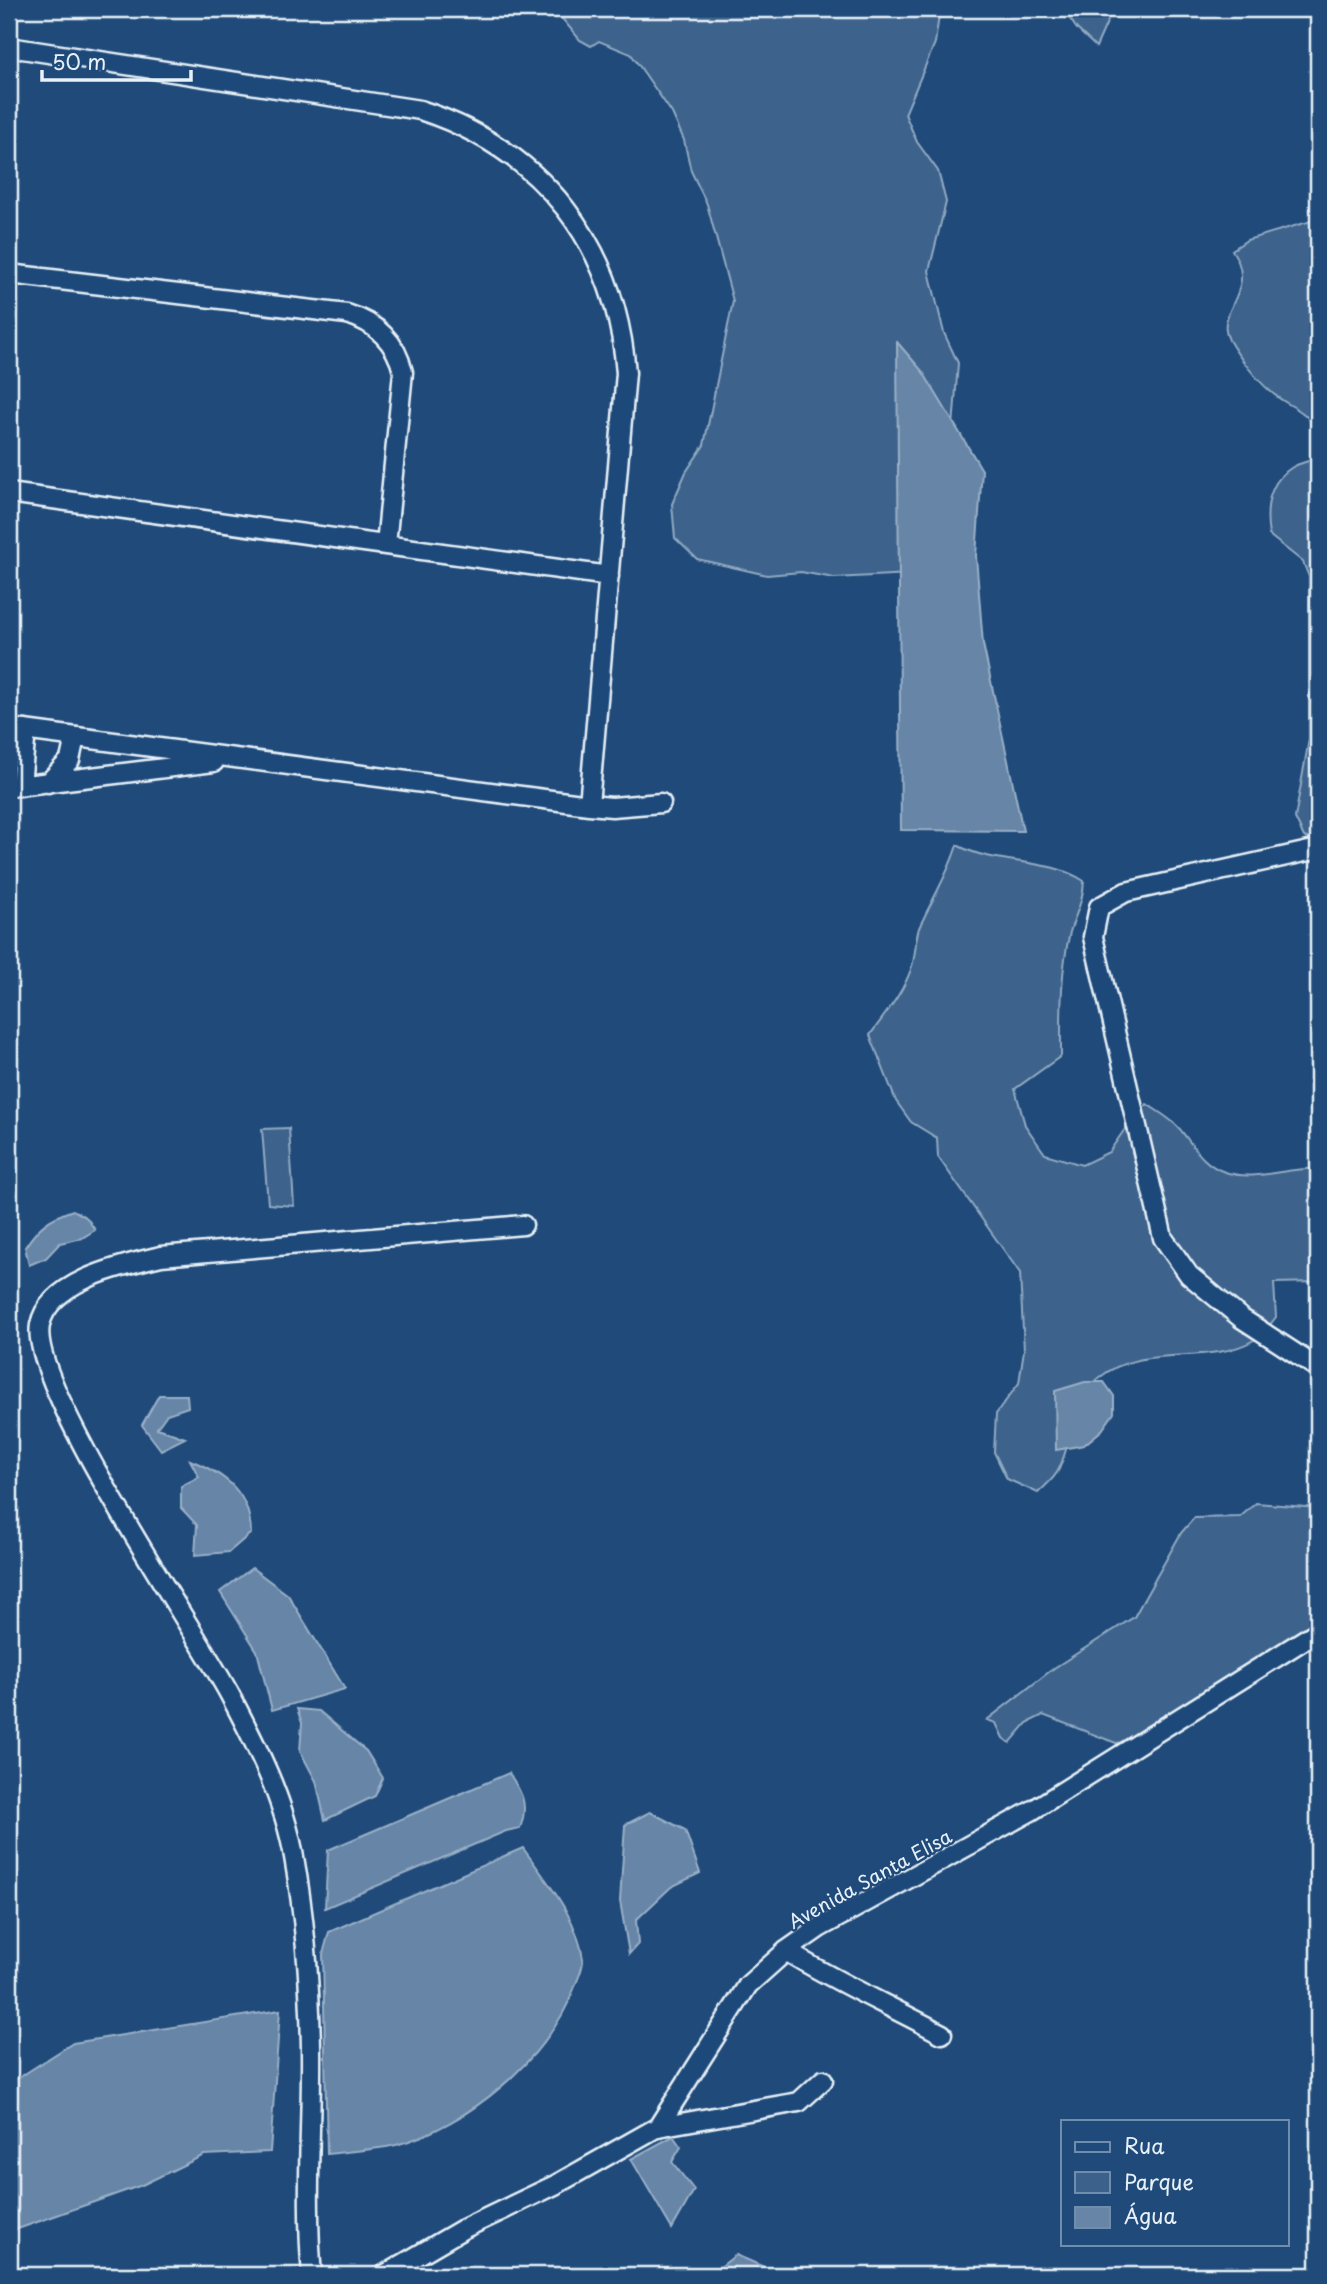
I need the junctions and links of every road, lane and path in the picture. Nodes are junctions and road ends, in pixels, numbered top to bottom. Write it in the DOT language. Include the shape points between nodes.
graph roads {
  1 [pos="9,47"];
  2 [pos="9,274"];
  3 [pos="9,493"];
  4 [pos="386,545"];
  5 [pos="609,576"];
  6 [pos="17,729"];
  7 [pos="75,737"];
  8 [pos="240,758"];
  9 [pos="48,783"];
  10 [pos="15,786"];
  11 [pos="661,803"];
  12 [pos="589,805"];
  13 [pos="1318,849"];
  14 [pos="523,1225"];
  15 [pos="1318,1368"];
  16 [pos="1318,1631"];
  17 [pos="786,1951"];
  18 [pos="942,2034"];
  19 [pos="823,2080"];
  20 [pos="658,2127"];
  21 [pos="313,2275"];
  22 [pos="384,2275"];
  1 -- 5 [label="street" via="420,110 472,130 539,178 589,243 611,293 624,346 626,373"];
  2 -- 4 [label="street" via="347,314 371,324 389,340 403,372"];
  3 -- 4 [label="street"];
  4 -- 5 [label="street"];
  5 -- 12 [label="street"];
  6 -- 7 [label="street"];
  6 -- 10 [label="street"];
  7 -- 8 [label="street"];
  7 -- 9 [label="street" via="70,760"];
  8 -- 9 [label="street"];
  8 -- 12 [label="street"];
  9 -- 10 [label="street"];
  11 -- 12 [label="street"];
  13 -- 15 [label="street" via="1126,892 1099,907 1093,937 1163,1238 1189,1275 1241,1318"];
  14 -- 21 [label="street" via="161,1256 105,1270 82,1282 48,1307 40,1325 40,1347 70,1421 231,1697 277,1799 294,1855 311,2045 307,2221"];
  16 -- 17 [label="street, Avenida Santa Elisa" via="1033,1810"];
  17 -- 18 [label="street"];
  17 -- 20 [label="street, Avenida Santa Elisa" via="748,1985"];
  19 -- 20 [label="street" via="799,2102"];
  20 -- 22 [label="street, Avenida Santa Elisa"];
}
